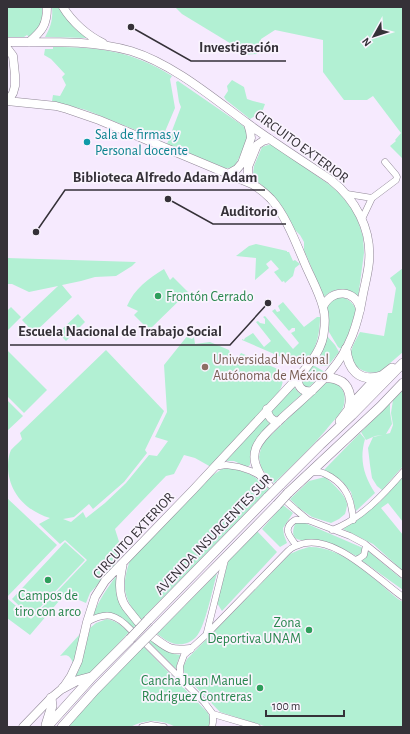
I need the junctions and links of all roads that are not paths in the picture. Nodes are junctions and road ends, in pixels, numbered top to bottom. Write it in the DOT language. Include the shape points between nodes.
graph roads {
  1 [pos="47,7"];
  2 [pos="64,7"];
  3 [pos="7,42"];
  4 [pos="29,42"];
  5 [pos="109,46"];
  6 [pos="7,48"];
  7 [pos="8,101"];
  8 [pos="248,124"];
  9 [pos="270,139"];
  10 [pos="385,162"];
  11 [pos="228,174"];
  12 [pos="252,184"];
  13 [pos="347,194"];
  14 [pos="372,198"];
  15 [pos="362,219"];
  16 [pos="323,307"];
  17 [pos="360,311"];
  18 [pos="346,349"];
  19 [pos="403,361"];
  20 [pos="381,376"];
  21 [pos="298,377"];
  22 [pos="325,377"];
  23 [pos="403,383"];
  24 [pos="312,391"];
  25 [pos="267,409"];
  26 [pos="349,409"];
  27 [pos="278,422"];
  28 [pos="320,445"];
  29 [pos="214,468"];
  30 [pos="403,472"];
  31 [pos="309,473"];
  32 [pos="262,476"];
  33 [pos="270,485"];
  34 [pos="288,497"];
  35 [pos="308,520"];
  36 [pos="353,520"];
  37 [pos="332,530"];
  38 [pos="296,545"];
  39 [pos="366,545"];
  40 [pos="226,557"];
  41 [pos="356,560"];
  42 [pos="123,562"];
  43 [pos="403,575"];
  44 [pos="403,597"];
  45 [pos="87,622"];
  46 [pos="138,622"];
  47 [pos="131,634"];
  48 [pos="207,634"];
  49 [pos="153,637"];
  50 [pos="142,645"];
  51 [pos="190,650"];
  52 [pos="92,677"];
  53 [pos="180,678"];
  54 [pos="63,688"];
  55 [pos="51,698"];
  56 [pos="213,714"];
  57 [pos="23,727"];
  58 [pos="46,727"];
  59 [pos="62,727"];
  60 [pos="142,727"];
  61 [pos="164,727"];
  62 [pos="212,727"];
  63 [pos="257,727"];
  1 -- 4 [label="street" via="44,26"];
  2 -- 5 [label="street" via="85,31"];
  3 -- 4 [label="street, CIRCUITO EXTERIOR"];
  4 -- 5 [label="street, CIRCUITO EXTERIOR"];
  5 -- 8 [label="street, CIRCUITO EXTERIOR" via="153,60 178,74"];
  6 -- 7 [label="street" via="13,56 14,75 13,93"];
  7 -- 11 [label="street, CIRCUITO EXTERIOR" via="67,109"];
  8 -- 9 [label="street, CIRCUITO EXTERIOR"];
  8 -- 11 [label="street" via="252,138 242,163"];
  9 -- 12 [label="street" via="257,145 248,167"];
  9 -- 13 [label="street, CIRCUITO EXTERIOR" via="331,180"];
  10 -- 14 [label="street" via="397,178"];
  11 -- 12 [label="street, CIRCUITO EXTERIOR"];
  12 -- 16 [label="street, CIRCUITO EXTERIOR" via="278,208 306,264"];
  13 -- 14 [label="street"];
  13 -- 15 [label="street, CIRCUITO EXTERIOR"];
  14 -- 15 [label="street"];
  15 -- 17 [label="street, CIRCUITO EXTERIOR" via="368,240 369,261"];
  16 -- 17 [label="street" via="330,297 345,294 359,304"];
  16 -- 21 [label="street, CIRCUITO EXTERIOR" via="322,341 311,362"];
  17 -- 18 [label="street, CIRCUITO EXTERIOR"];
  18 -- 20 [label="main road" via="350,366 355,372 366,378"];
  18 -- 22 [label="street, CIRCUITO EXTERIOR"];
  19 -- 20 [label="main road"];
  19 -- 28 [label="main road, AVENIDA INSURGENTES SUR"];
  20 -- 26 [label="main road"];
  21 -- 24 [label="street" via="301,388 307,392"];
  21 -- 25 [label="street, CIRCUITO EXTERIOR"];
  22 -- 24 [label="street, CIRCUITO EXTERIOR"];
  22 -- 26 [label="main road" via="340,380 345,385 350,396"];
  23 -- 31 [label="main road, AVENIDA INSURGENTES SUR"];
  24 -- 27 [label="street, CIRCUITO EXTERIOR"];
  25 -- 27 [label="street" via="268,416"];
  25 -- 29 [label="street, CIRCUITO EXTERIOR"];
  26 -- 28 [label="main road"];
  27 -- 32 [label="street, CIRCUITO EXTERIOR" via="256,447 255,463"];
  28 -- 47 [label="main road, AVENIDA INSURGENTES SUR, bridge" via="148,620"];
  29 -- 32 [label="street, CIRCUITO EXTERIOR" via="233,465"];
  29 -- 42 [label="street, CIRCUITO EXTERIOR"];
  30 -- 36 [label="street"];
  31 -- 34 [label="main road, AVENIDA INSURGENTES SUR"];
  31 -- 36 [label="street" via="319,472 339,482 348,494"];
  32 -- 33 [label="street, CIRCUITO EXTERIOR"];
  34 -- 35 [label="street" via="296,510"];
  34 -- 40 [label="main road, AVENIDA INSURGENTES SUR, bridge" via="277,504"];
  35 -- 37 [label="street"];
  35 -- 38 [label="street" via="295,520 289,526 289,536"];
  36 -- 37 [label="street"];
  37 -- 39 [label="street"];
  38 -- 41 [label="street" via="324,544"];
  38 -- 48 [label="street"];
  39 -- 41 [label="street" via="364,554"];
  39 -- 43 [label="street"];
  40 -- 48 [label="street"];
  40 -- 50 [label="main road, AVENIDA INSURGENTES SUR, bridge"];
  41 -- 44 [label="street"];
  42 -- 45 [label="street, CIRCUITO EXTERIOR" via="104,581 95,596"];
  42 -- 46 [label="street" via="121,592 125,606"];
  45 -- 47 [label="street" via="108,615 124,623"];
  45 -- 54 [label="street, CIRCUITO EXTERIOR" via="78,661"];
  47 -- 52 [label="main road, AVENIDA INSURGENTES SUR"];
  48 -- 51 [label="street"];
  49 -- 51 [label="street" via="169,649"];
  50 -- 53 [label="street"];
  50 -- 59 [label="main road, AVENIDA INSURGENTES SUR" via="94,690"];
  51 -- 53 [label="street" via="180,662"];
  52 -- 54 [label="main road"];
  52 -- 58 [label="main road, AVENIDA INSURGENTES SUR"];
  53 -- 56 [label="street"];
  54 -- 55 [label="street, CIRCUITO EXTERIOR"];
  55 -- 57 [label="street, CIRCUITO EXTERIOR"];
  55 -- 58 [label="main road" via="52,706"];
  56 -- 62 [label="street"];
  56 -- 63 [label="street"];
  60 -- 61 [label="street"];
}
